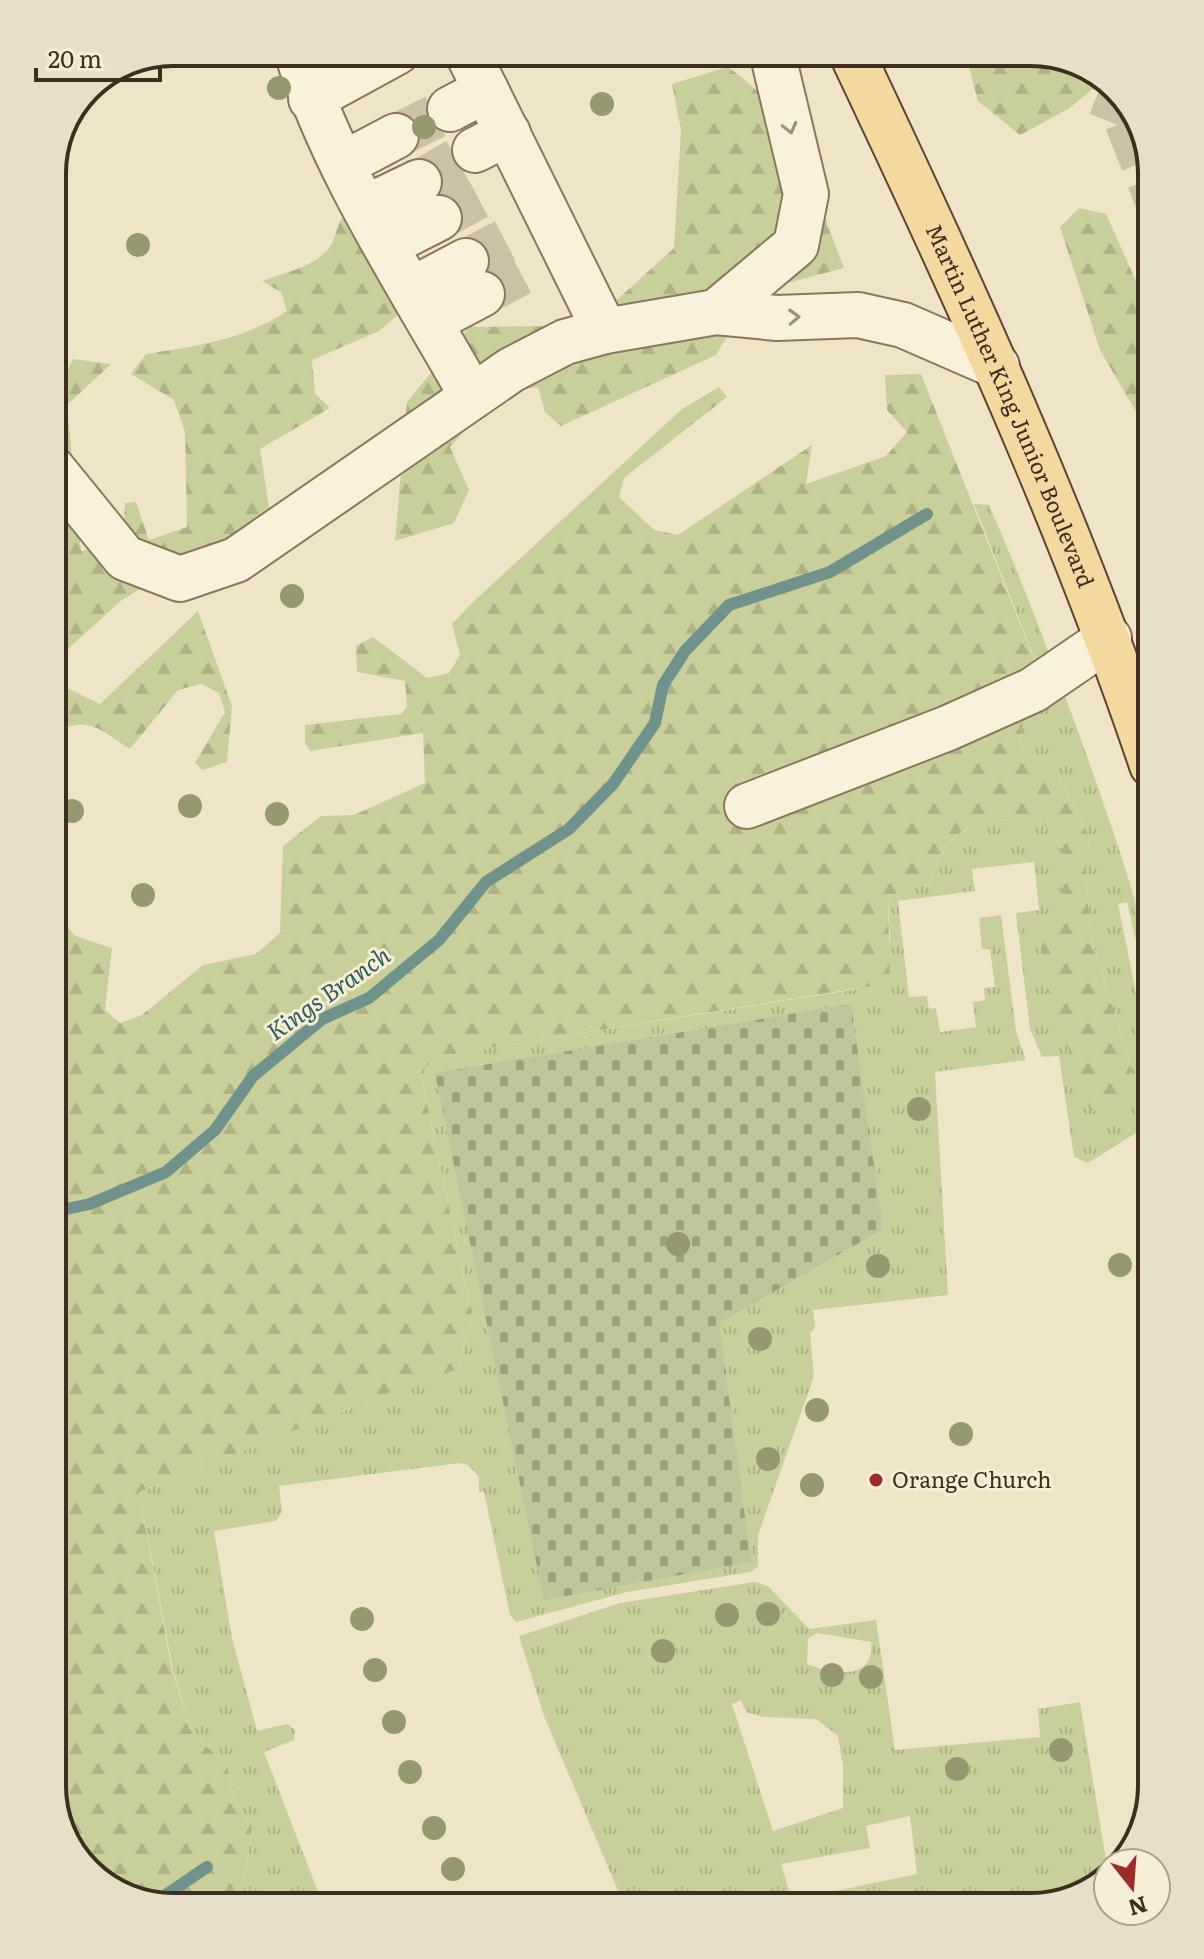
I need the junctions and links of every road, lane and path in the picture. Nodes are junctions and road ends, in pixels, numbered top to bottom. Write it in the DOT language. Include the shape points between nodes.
graph roads {
  1 [pos="301,66"];
  2 [pos="371,66"];
  3 [pos="775,66"];
  4 [pos="858,66"];
  5 [pos="468,84"];
  6 [pos="311,99"];
  7 [pos="396,136"];
  8 [pos="343,164"];
  9 [pos="429,200"];
  10 [pos="377,226"];
  11 [pos="474,277"];
  12 [pos="422,305"];
  13 [pos="716,312"];
  14 [pos="605,331"];
  15 [pos="997,366"];
  16 [pos="472,396"];
  17 [pos="66,485"];
  18 [pos="1109,638"];
  19 [pos="1138,724"];
  20 [pos="747,806"];
  1 -- 6 [label="lane"];
  2 -- 6 [label="lane"];
  3 -- 13 [label="lane, one-way" via="806,194 796,245"];
  4 -- 15 [label="main road, Martin Luther King Junior Boulevard"];
  5 -- 14 [label="lane" via="544,240"];
  6 -- 8 [label="lane"];
  7 -- 8 [label="lane"];
  8 -- 10 [label="lane"];
  9 -- 10 [label="lane"];
  10 -- 12 [label="lane"];
  11 -- 12 [label="lane"];
  12 -- 16 [label="lane"];
  13 -- 14 [label="lane"];
  13 -- 15 [label="lane, one-way" via="777,318 858,315 903,325"];
  14 -- 16 [label="lane" via="565,342"];
  15 -- 18 [label="main road, Martin Luther King Junior Boulevard"];
  16 -- 17 [label="lane" via="236,560 180,579 125,558"];
  18 -- 19 [label="main road, Martin Luther King Junior Boulevard"];
  18 -- 20 [label="lane" via="1033,690"];
}
